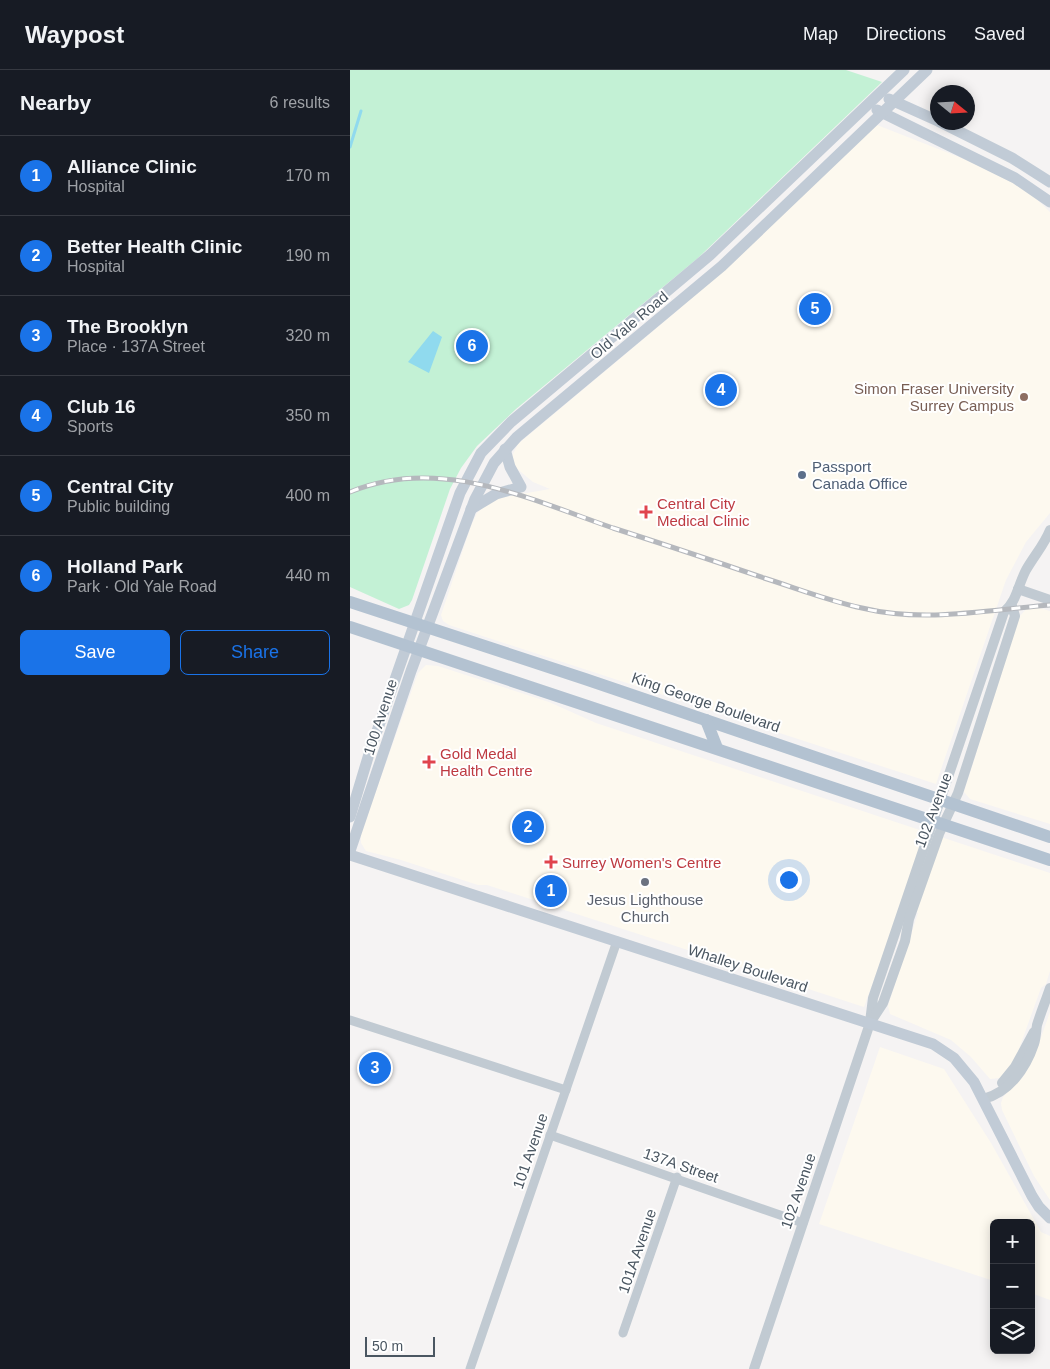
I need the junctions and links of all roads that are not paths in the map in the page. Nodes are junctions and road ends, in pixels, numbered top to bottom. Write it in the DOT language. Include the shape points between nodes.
graph roads {
  1 [pos="904,70"];
  2 [pos="928,70"];
  3 [pos="879,94"];
  4 [pos="894,101"];
  5 [pos="866,106"];
  6 [pos="882,112"];
  7 [pos="930,118"];
  8 [pos="955,130"];
  9 [pos="975,158"];
  10 [pos="1028,167"];
  11 [pos="1050,182"];
  12 [pos="1050,202"];
  13 [pos="689,274"];
  14 [pos="697,288"];
  15 [pos="505,449"];
  16 [pos="471,509"];
  17 [pos="1050,530"];
  18 [pos="1047,543"];
  19 [pos="1018,589"];
  20 [pos="1050,600"];
  21 [pos="350,602"];
  22 [pos="1012,606"];
  23 [pos="415,623"];
  24 [pos="350,627"];
  25 [pos="428,627"];
  26 [pos="413,647"];
  27 [pos="706,720"];
  28 [pos="683,736"];
  29 [pos="717,748"];
  30 [pos="941,799"];
  31 [pos="954,803"];
  32 [pos="350,817"];
  33 [pos="938,822"];
  34 [pos="1050,837"];
  35 [pos="350,853"];
  36 [pos="1050,860"];
  37 [pos="617,941"];
  38 [pos="1050,988"];
  39 [pos="350,1020"];
  40 [pos="870,1023"];
  41 [pos="566,1090"];
  42 [pos="983,1099"];
  43 [pos="550,1135"];
  44 [pos="676,1177"];
  45 [pos="1050,1218"];
  46 [pos="803,1223"];
  47 [pos="623,1333"];
  48 [pos="470,1369"];
  49 [pos="754,1369"];
  1 -- 3 [label="main road, Old Yale Road"];
  2 -- 4 [label="main road, Old Yale Road"];
  3 -- 4 [label="main road"];
  3 -- 5 [label="main road, Old Yale Road"];
  4 -- 6 [label="main road, Old Yale Road"];
  4 -- 7 [label="main road"];
  5 -- 6 [label="main road"];
  5 -- 13 [label="main road, Old Yale Road"];
  6 -- 9 [label="main road"];
  6 -- 14 [label="main road, Old Yale Road"];
  8 -- 10 [label="main road"];
  9 -- 10 [label="main road"];
  9 -- 12 [label="main road" via="1016,178"];
  10 -- 11 [label="main road"];
  13 -- 14 [label="main road"];
  13 -- 23 [label="main road, Old Yale Road" via="511,422 481,453 460,493"];
  14 -- 15 [label="main road, Old Yale Road"];
  15 -- 16 [label="main road, Old Yale Road" via="486,475"];
  15 -- 16 [label="main road" via="521,487 496,494"];
  16 -- 25 [label="main road, Old Yale Road"];
  17 -- 18 [label="street, 102 Avenue"];
  18 -- 19 [label="street, 102 Avenue" via="1027,568"];
  19 -- 20 [label="street"];
  19 -- 22 [label="street, 102 Avenue"];
  21 -- 23 [label="main road, King George Boulevard"];
  22 -- 30 [label="street, 102 Avenue" via="1004,612"];
  22 -- 31 [label="street, 102 Avenue" via="1016,616"];
  23 -- 25 [label="main road, King George Boulevard"];
  23 -- 26 [label="main road, 100 Avenue"];
  24 -- 26 [label="main road"];
  25 -- 26 [label="main road, Old Yale Road"];
  25 -- 27 [label="main road, King George Boulevard"];
  26 -- 28 [label="main road"];
  26 -- 32 [label="main road, 100 Avenue" via="369,754"];
  26 -- 35 [label="main road, 100 Avenue"];
  27 -- 28 [label="main road"];
  27 -- 29 [label="main road"];
  27 -- 30 [label="main road, King George Boulevard"];
  28 -- 29 [label="main road"];
  29 -- 33 [label="main road"];
  30 -- 31 [label="main road, King George Boulevard"];
  30 -- 33 [label="street, 102 Avenue"];
  31 -- 33 [label="street, 102 Avenue"];
  31 -- 34 [label="main road, King George Boulevard"];
  33 -- 36 [label="main road"];
  33 -- 40 [label="street, 102 Avenue" via="873,998"];
  35 -- 37 [label="main road, Whalley Boulevard"];
  37 -- 40 [label="main road, Whalley Boulevard"];
  37 -- 41 [label="street, 101 Avenue"];
  38 -- 42 [label="street" via="1037,1027 1015,1067"];
  39 -- 41 [label="street"];
  40 -- 42 [label="main road, Whalley Boulevard" via="944,1051 962,1067"];
  40 -- 46 [label="street, 102 Avenue"];
  41 -- 43 [label="street, 101 Avenue"];
  42 -- 45 [label="main road, Whalley Boulevard" via="1032,1196"];
  43 -- 44 [label="street, 137A Street"];
  43 -- 48 [label="street, 101 Avenue"];
  44 -- 46 [label="street, 137A Street"];
  44 -- 47 [label="street, 101A Avenue"];
  46 -- 49 [label="street, 102 Avenue"];
}
